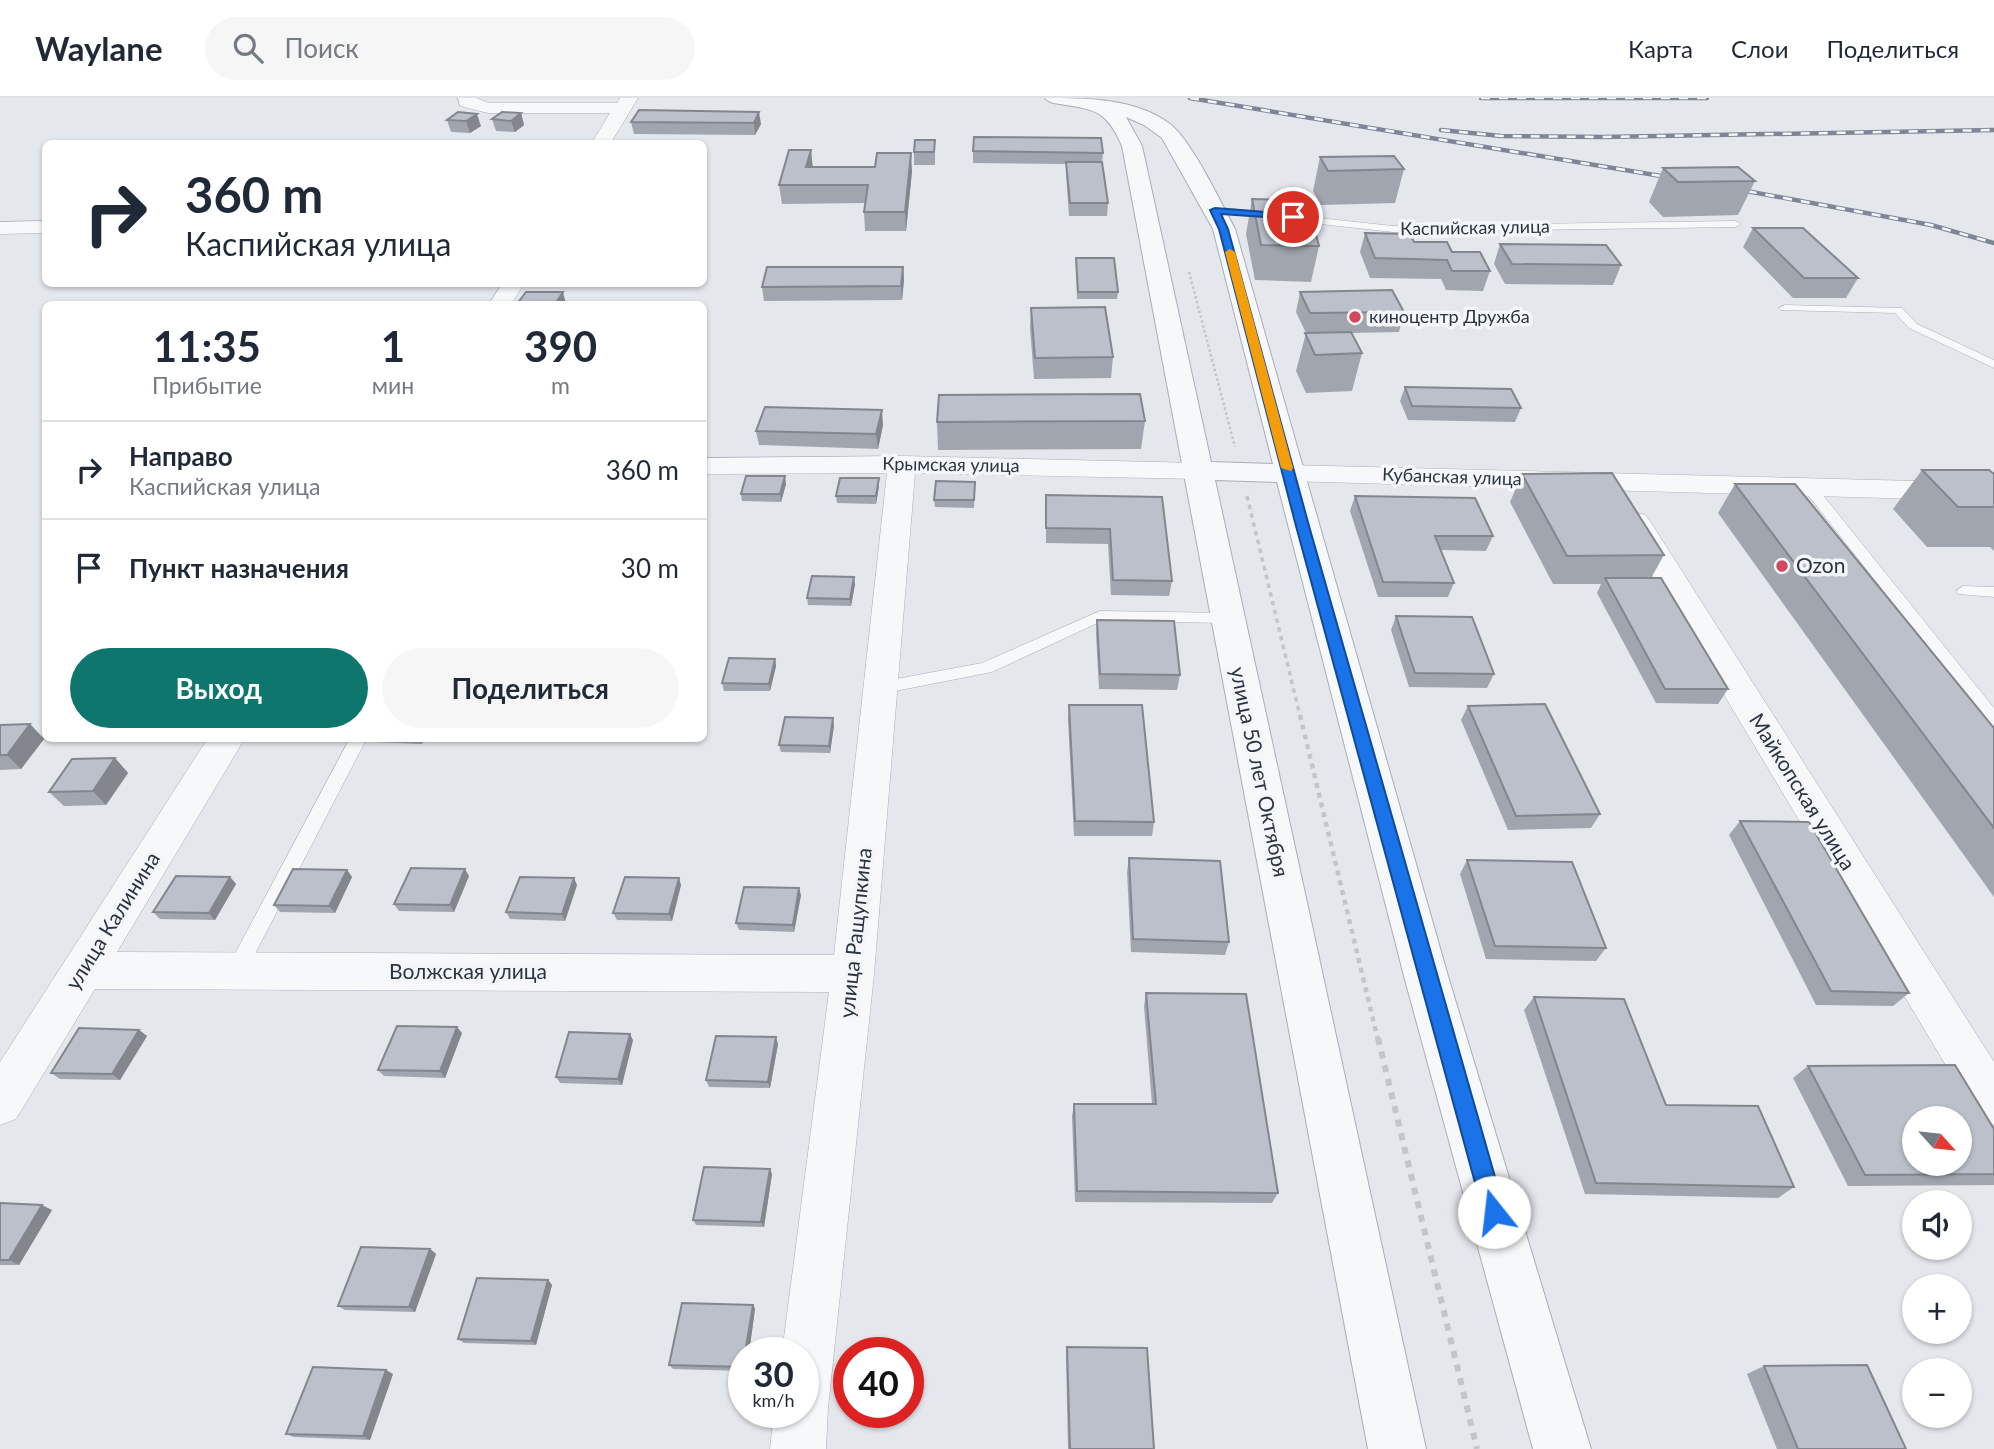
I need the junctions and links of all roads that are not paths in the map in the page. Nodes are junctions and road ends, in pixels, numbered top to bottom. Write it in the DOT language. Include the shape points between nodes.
graph roads {
  1 [pos="467,98"];
  2 [pos="1054,98"];
  3 [pos="625,103"];
  4 [pos="1101,106"];
  5 [pos="602,140"];
  6 [pos="1215,210"];
  7 [pos="1736,224"];
  8 [pos="42,227"];
  9 [pos="0,228"];
  10 [pos="1784,308"];
  11 [pos="1994,365"];
  12 [pos="902,464"];
  13 [pos="707,466"];
  14 [pos="1199,471"];
  15 [pos="1288,473"];
  16 [pos="1610,481"];
  17 [pos="1809,487"];
  18 [pos="1994,492"];
  19 [pos="1963,591"];
  20 [pos="1994,592"];
  21 [pos="1227,618"];
  22 [pos="880,688"];
  23 [pos="1994,720"];
  24 [pos="225,742"];
  25 [pos="357,742"];
  26 [pos="83,970"];
  27 [pos="236,971"];
  28 [pos="853,974"];
  29 [pos="1977,1048"];
  30 [pos="0,1103"];
  31 [pos="1994,1103"];
  32 [pos="811,1337"];
  33 [pos="800,1428"];
  34 [pos="798,1449"];
  35 [pos="1397,1449"];
  36 [pos="1562,1449"];
  1 -- 3 [label="street" via="466,102 488,108"];
  2 -- 4 [label="street"];
  3 -- 5 [label="street"];
  4 -- 6 [label="street" via="1164,128"];
  4 -- 14 [label="street, улица 50 лет Октября" via="1122,124 1132,146"];
  6 -- 7 [label="lane, Каспийская улица" via="1393,229"];
  6 -- 15 [label="street" via="1224,229"];
  8 -- 9 [label="street"];
  10 -- 11 [label="lane" via="1898,310 1913,326"];
  12 -- 13 [label="street, Крымская улица"];
  12 -- 14 [label="street, Крымская улица"];
  12 -- 22 [label="street, улица Ращупкина"];
  14 -- 15 [label="street"];
  14 -- 21 [label="street, улица 50 лет Октября"];
  15 -- 16 [label="street, Кубанская улица"];
  15 -- 36 [label="street"];
  16 -- 17 [label="street, Кубанская улица"];
  16 -- 29 [label="street, Майкопская улица"];
  17 -- 18 [label="street, Кубанская улица"];
  17 -- 23 [label="lane"];
  19 -- 20 [label="lane"];
  21 -- 22 [label="lane" via="1100,615 986,668"];
  21 -- 35 [label="street, улица 50 лет Октября"];
  22 -- 28 [label="street, улица Ращупкина"];
  24 -- 26 [label="street, улица Калинина"];
  25 -- 27 [label="lane"];
  26 -- 27 [label="street, Волжская улица"];
  26 -- 30 [label="street, улица Калинина"];
  27 -- 28 [label="street, Волжская улица"];
  28 -- 32 [label="street, улица Ращупкина"];
  29 -- 31 [label="street, Майкопская улица"];
  33 -- 34 [label="street"];
}
